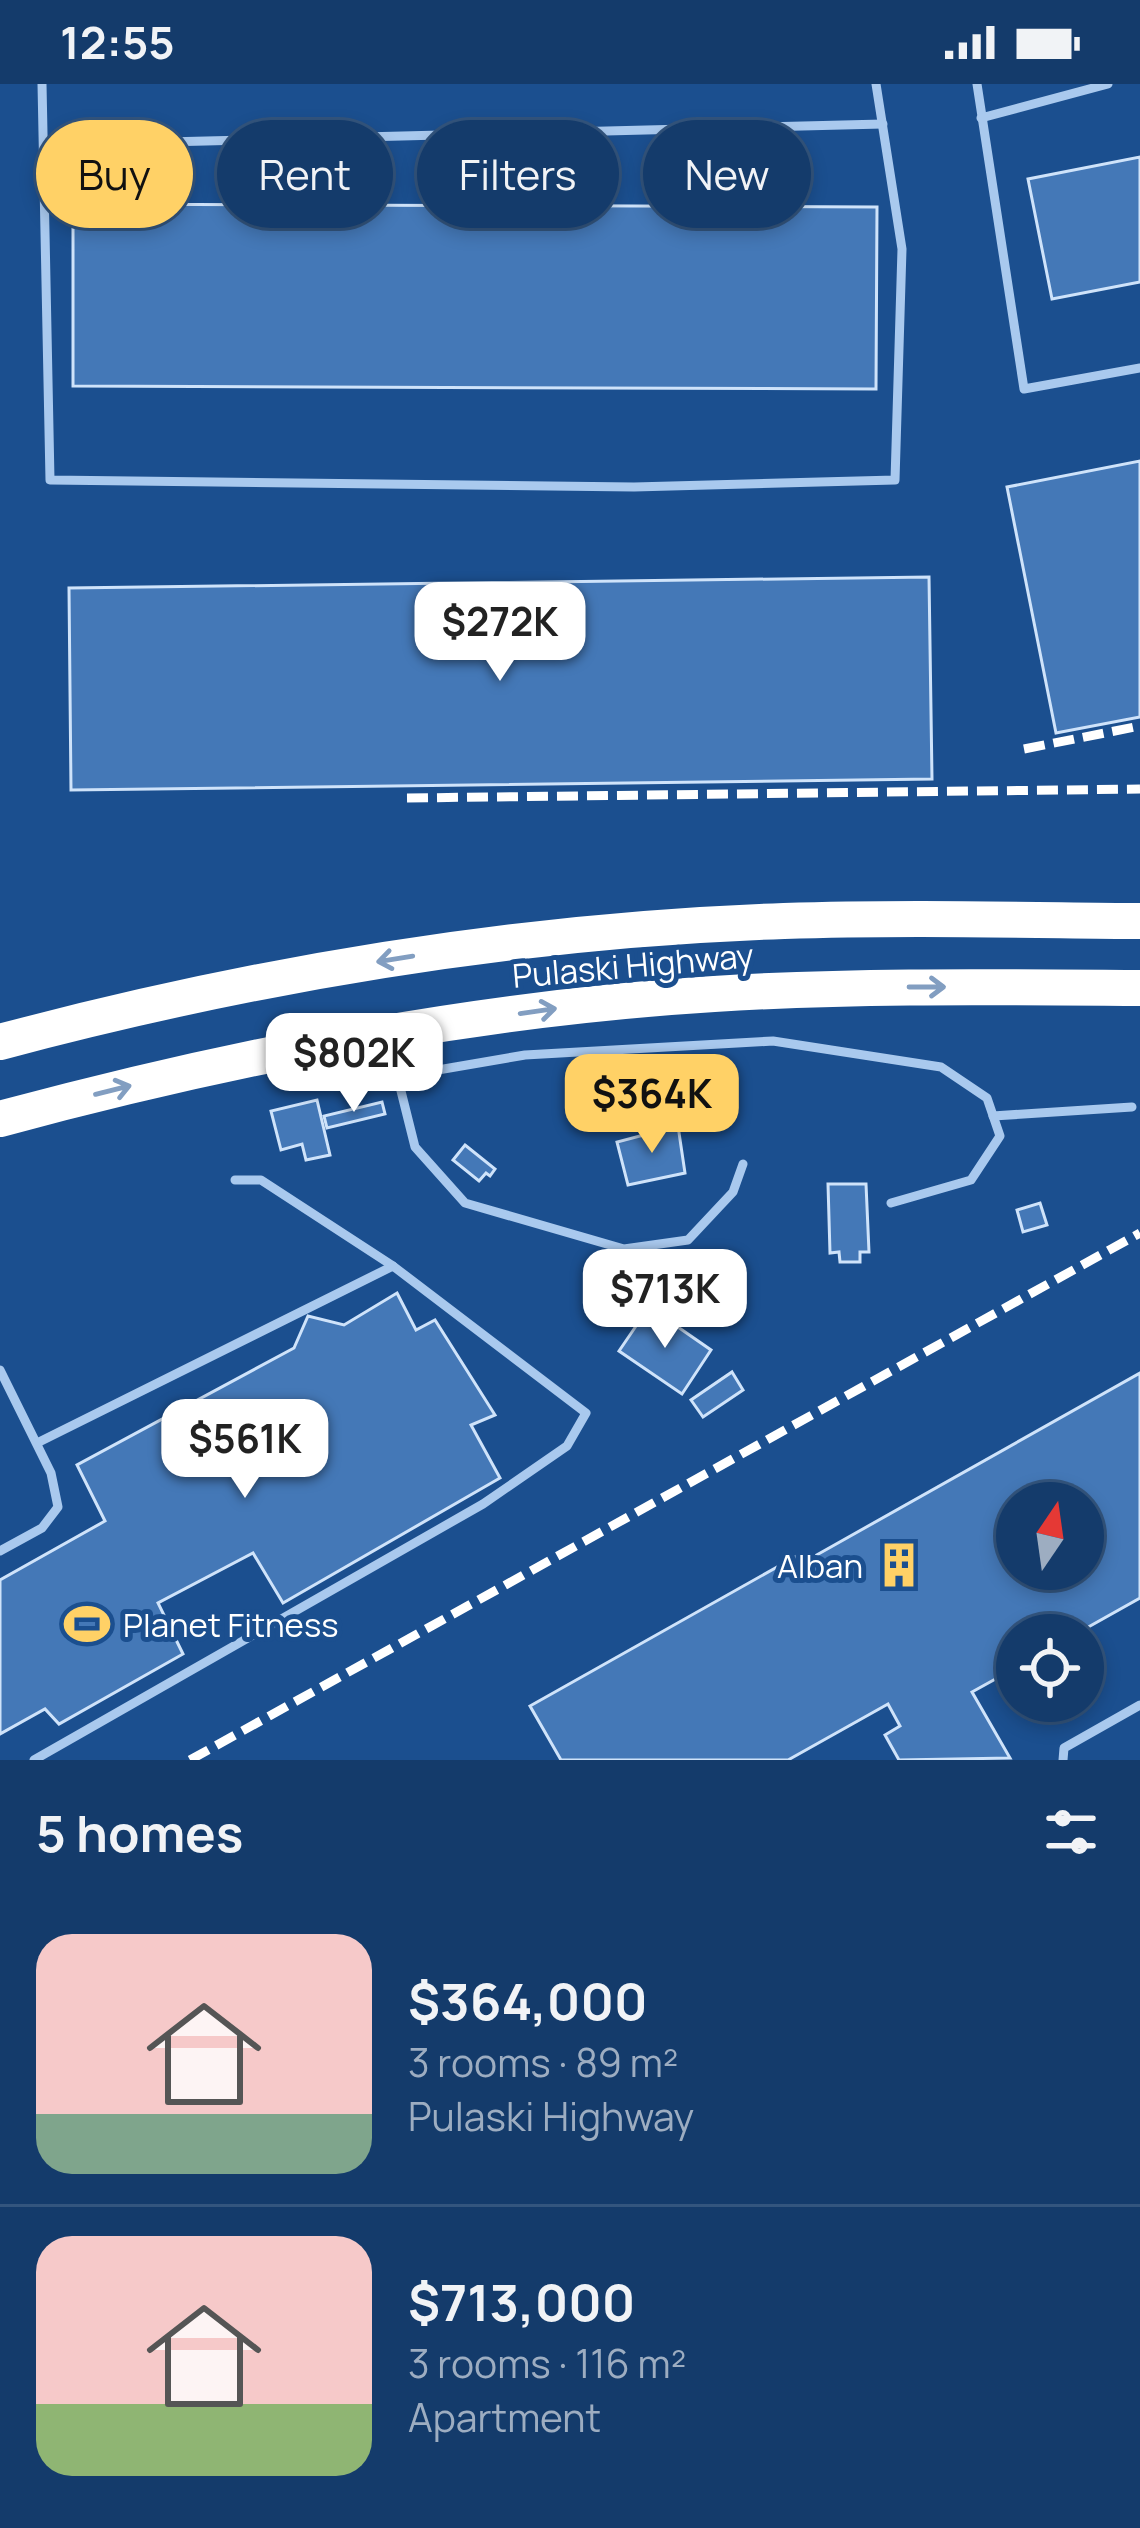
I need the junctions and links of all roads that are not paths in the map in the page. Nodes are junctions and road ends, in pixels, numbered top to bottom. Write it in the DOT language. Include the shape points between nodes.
graph roads {
  1 [pos="42,84"];
  2 [pos="876,84"];
  3 [pos="977,84"];
  4 [pos="1108,84"];
  5 [pos="981,118"];
  6 [pos="44,120"];
  7 [pos="883,124"];
  8 [pos="193,141"];
  9 [pos="46,228"];
  10 [pos="1140,368"];
  11 [pos="1140,921"];
  12 [pos="1140,988"];
  13 [pos="386,1032"];
  14 [pos="0,1042"];
  15 [pos="398,1077"];
  16 [pos="1132,1107"];
  17 [pos="993,1116"];
  18 [pos="0,1119"];
  19 [pos="743,1164"];
  20 [pos="235,1180"];
  21 [pos="892,1203"];
  22 [pos="393,1266"];
  23 [pos="0,1370"];
  24 [pos="37,1443"];
  25 [pos="0,1551"];
  26 [pos="1140,1705"];
  27 [pos="34,1760"];
  28 [pos="1063,1760"];
  1 -- 6 [label="lane"];
  2 -- 7 [label="lane"];
  3 -- 5 [label="lane"];
  4 -- 5 [label="lane"];
  5 -- 10 [label="lane" via="1024,389"];
  7 -- 8 [label="lane"];
  7 -- 9 [label="lane" via="902,249 895,480 634,487 50,480"];
  11 -- 14 [label="highway, Pulaski Highway, one-way" via="782,921 513,941 236,988"];
  13 -- 12 [label="highway, Pulaski Highway, one-way" via="712,994"];
  13 -- 15 [label="lane"];
  18 -- 13 [label="highway, Pulaski Highway, one-way"];
  15 -- 17 [label="lane" via="525,1054 773,1041 941,1066 987,1098"];
  15 -- 19 [label="lane" via="415,1147 465,1203 624,1249 688,1240 733,1192"];
  16 -- 17 [label="lane"];
  17 -- 21 [label="lane" via="1000,1136 970,1180"];
  20 -- 22 [label="lane" via="261,1180"];
  22 -- 24 [label="lane"];
  22 -- 27 [label="lane" via="586,1413 568,1446 483,1504"];
  23 -- 24 [label="lane"];
  24 -- 25 [label="lane" via="58,1507 42,1528"];
  26 -- 28 [label="lane" via="1064,1748"];
}
